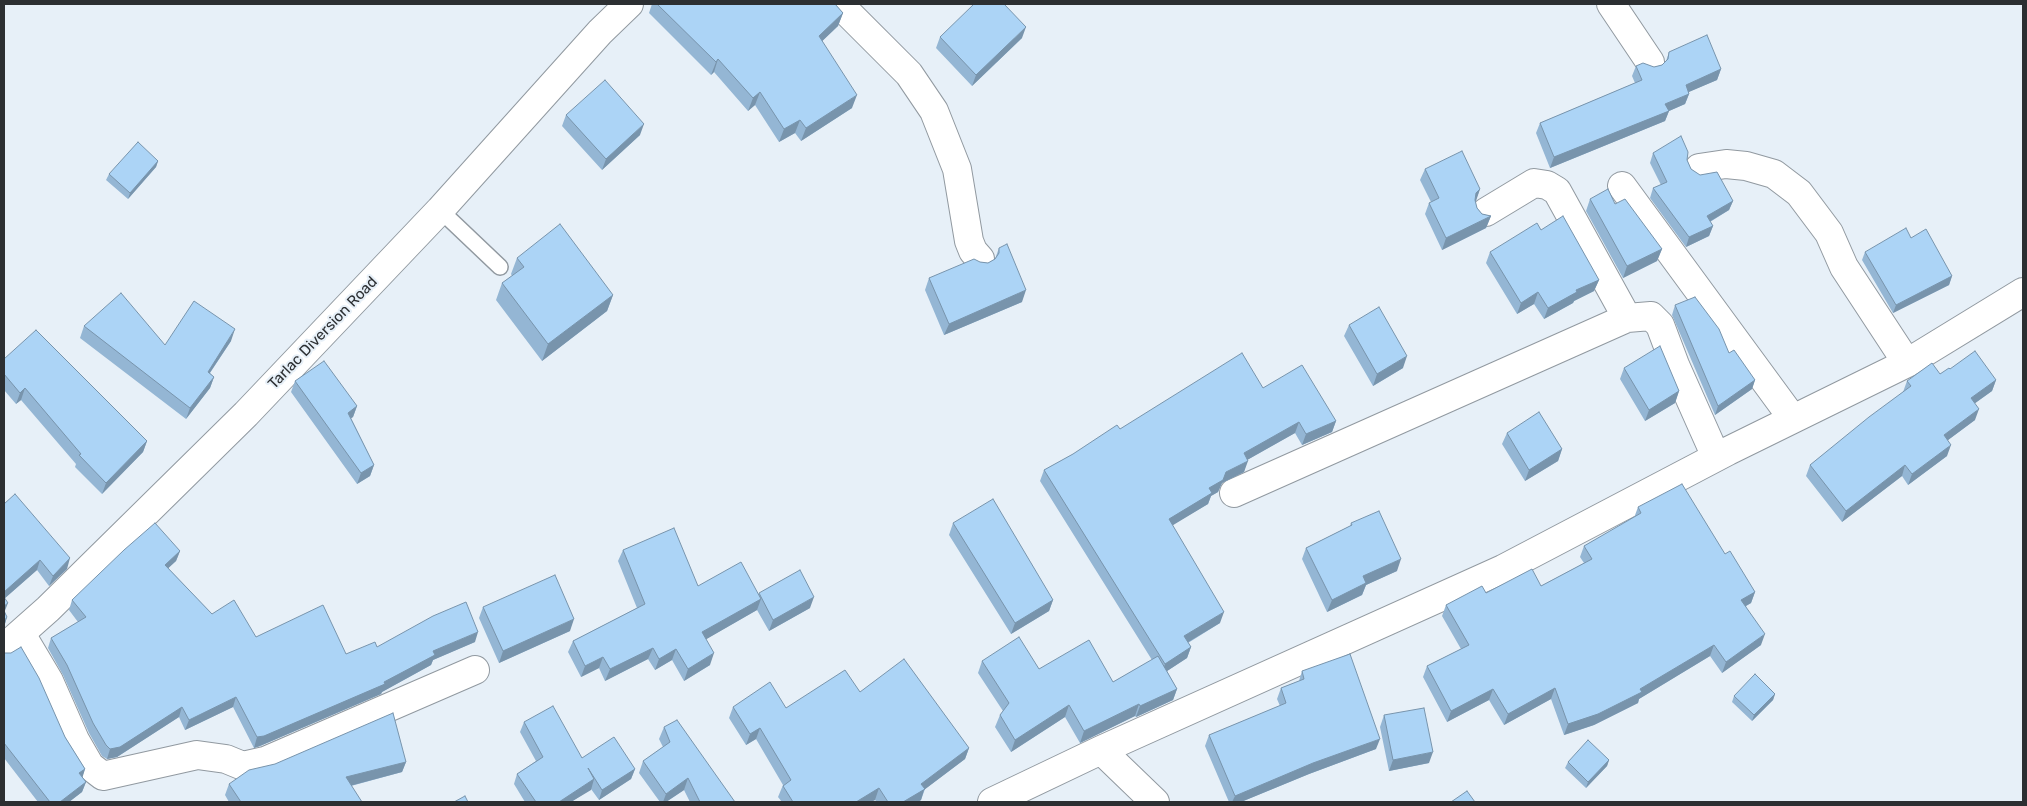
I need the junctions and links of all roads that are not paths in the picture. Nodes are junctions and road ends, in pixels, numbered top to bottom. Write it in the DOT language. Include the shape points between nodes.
graph roads {
  1 [pos="629,4"];
  2 [pos="838,4"];
  3 [pos="1611,4"];
  4 [pos="1650,62"];
  5 [pos="1699,168"];
  6 [pos="1622,186"];
  7 [pos="440,210"];
  8 [pos="1486,212"];
  9 [pos="980,259"];
  10 [pos="500,267"];
  11 [pos="2023,292"];
  12 [pos="1627,318"];
  13 [pos="1908,363"];
  14 [pos="1793,419"];
  15 [pos="1716,456"];
  16 [pos="1234,493"];
  17 [pos="12,641"];
  18 [pos="475,670"];
  19 [pos="1101,750"];
  20 [pos="992,802"];
  21 [pos="1155,802"];
  1 -- 7 [label="street, Tarlac Diversion Road"];
  2 -- 9 [label="street" via="909,74 934,111 957,169 969,241"];
  3 -- 4 [label="street"];
  5 -- 13 [label="street" via="1726,164 1746,166 1774,174 1800,193 1828,233 1844,267"];
  6 -- 14 [label="street"];
  7 -- 10 [label="lane"];
  7 -- 17 [label="street, Tarlac Diversion Road" via="246,414"];
  8 -- 12 [label="street" via="1534,183 1557,191"];
  11 -- 13 [label="street"];
  12 -- 15 [label="street" via="1651,316 1660,325"];
  12 -- 16 [label="street"];
  13 -- 14 [label="street"];
  14 -- 15 [label="street"];
  15 -- 19 [label="street" via="1503,569"];
  17 -- 18 [label="street" via="48,682 90,766 103,776 197,755 226,759 243,766 265,761"];
  19 -- 20 [label="street"];
  19 -- 21 [label="street"];
}
